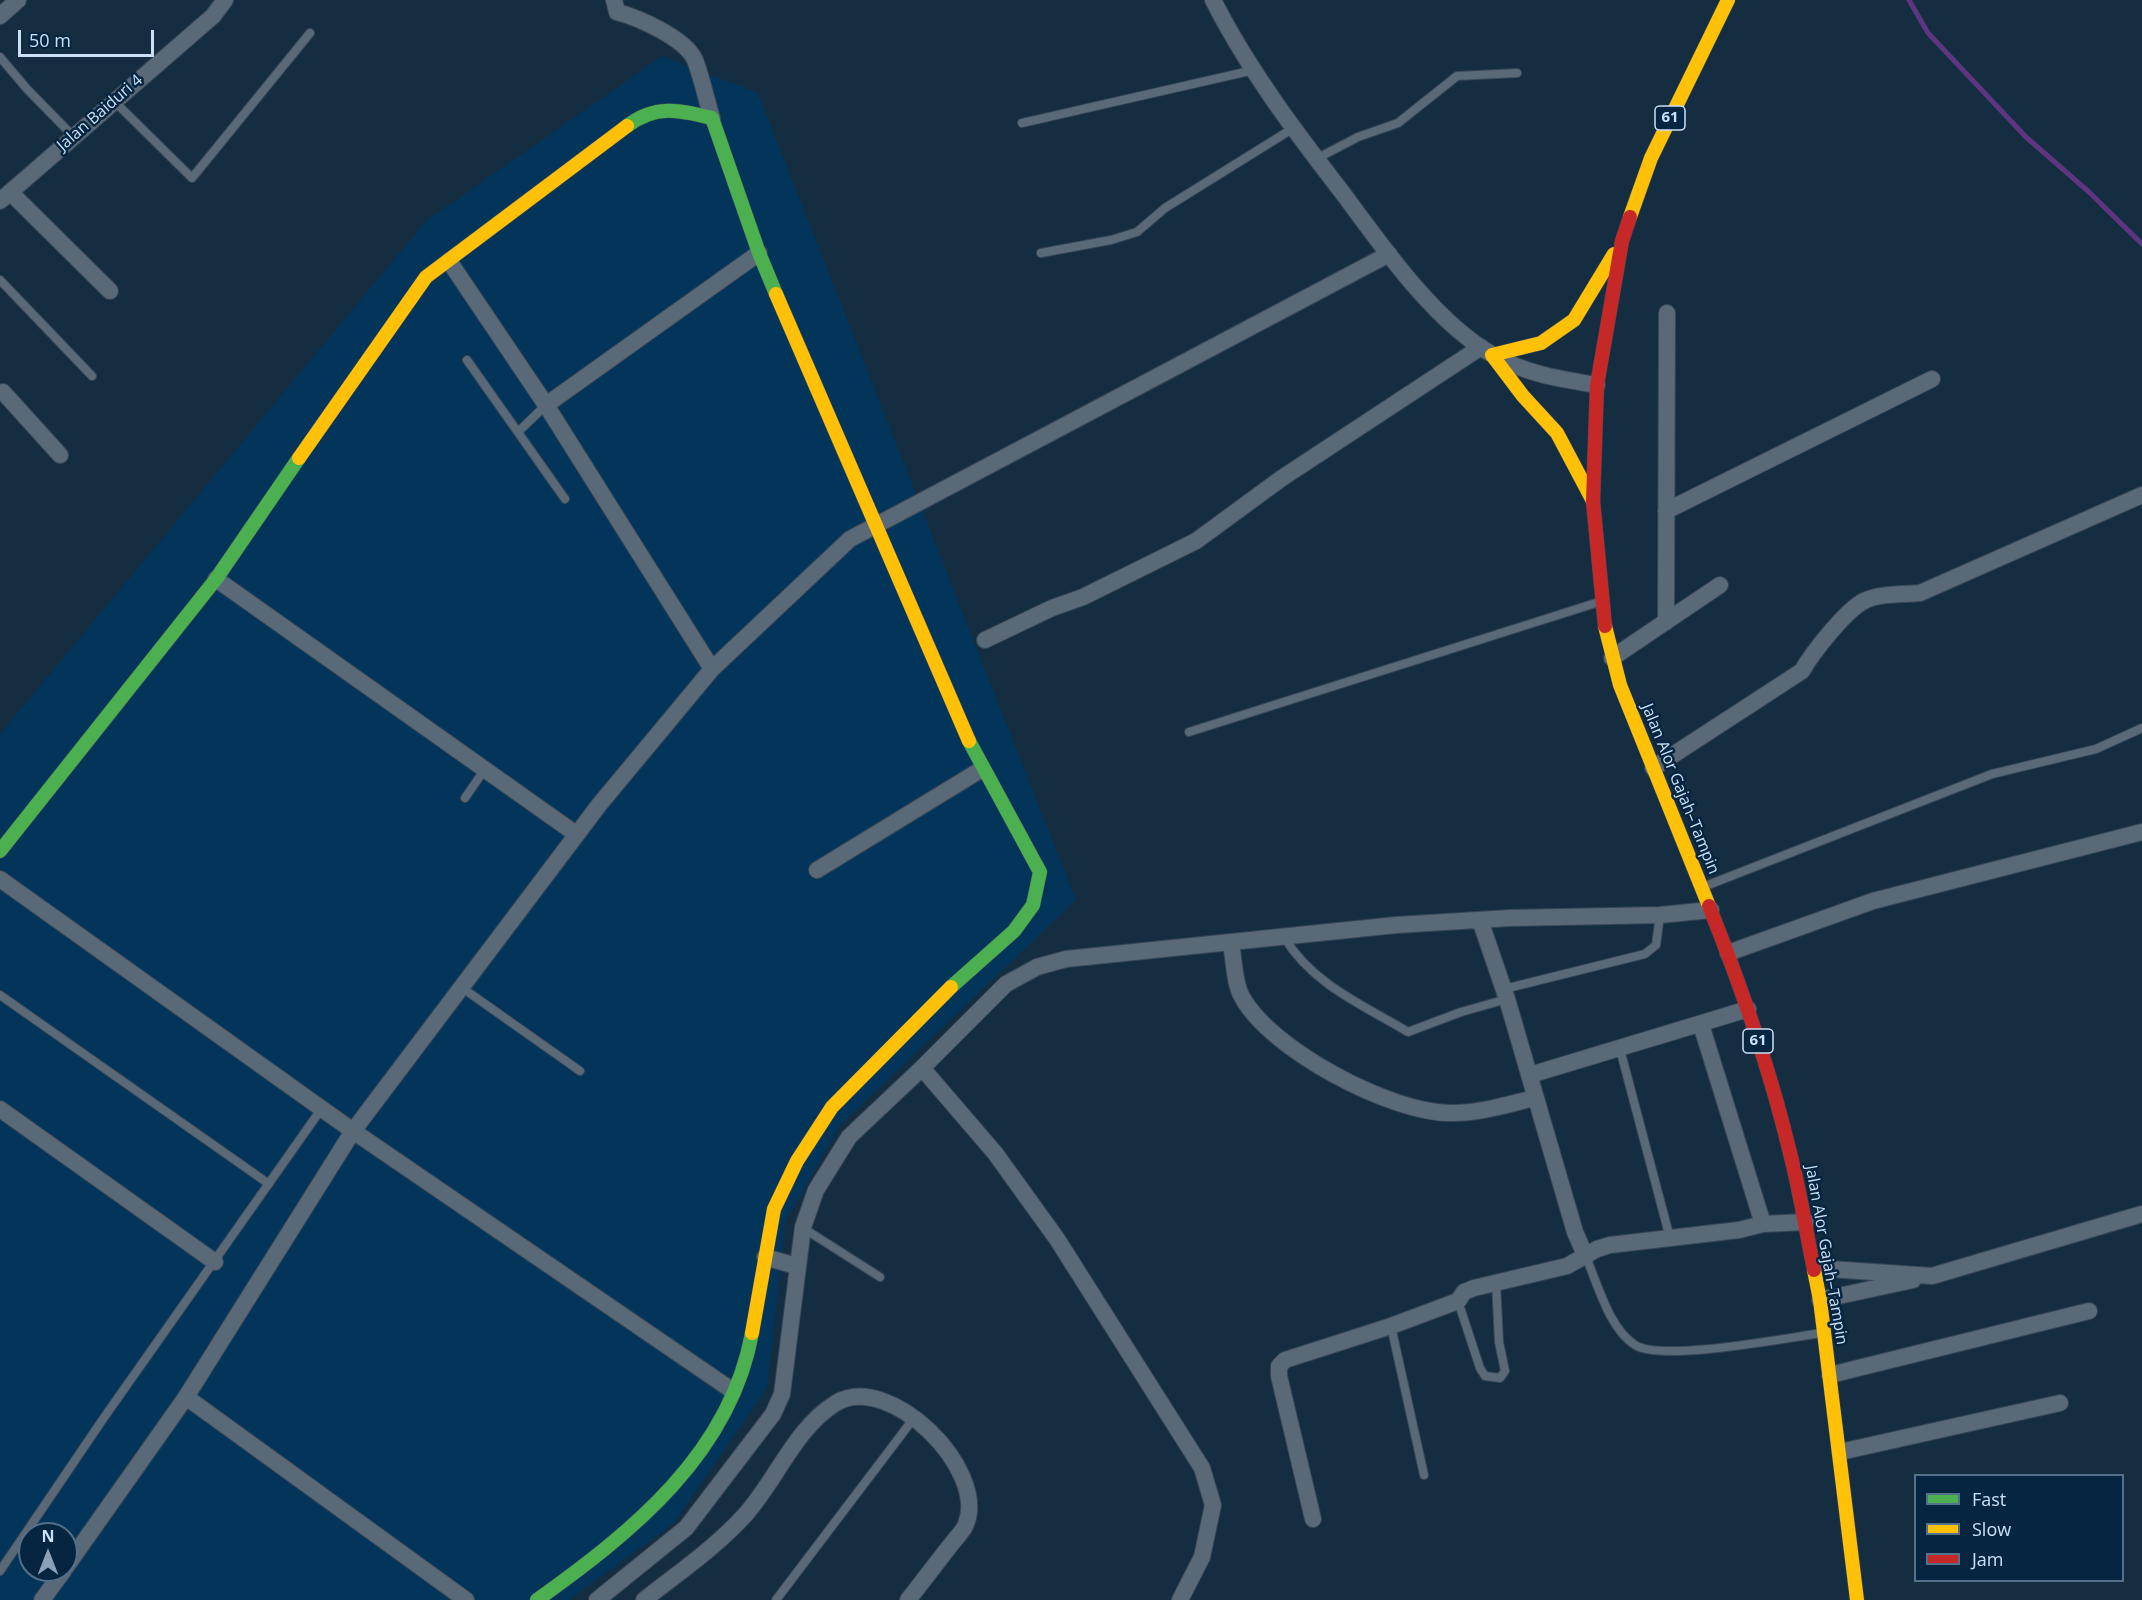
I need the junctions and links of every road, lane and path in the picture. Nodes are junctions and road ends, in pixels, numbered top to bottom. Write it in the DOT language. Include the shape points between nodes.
graph roads {
  1 [pos="18,0"];
  2 [pos="225,0"];
  3 [pos="614,0"];
  4 [pos="1213,0"];
  5 [pos="1728,0"];
  6 [pos="0,16"];
  7 [pos="310,33"];
  8 [pos="0,57"];
  9 [pos="1254,70"];
  10 [pos="1517,74"];
  11 [pos="114,101"];
  12 [pos="712,118"];
  13 [pos="1022,123"];
  14 [pos="1292,129"];
  15 [pos="74,137"];
  16 [pos="1316,159"];
  17 [pos="5,196"];
  18 [pos="1622,241"];
  19 [pos="759,253"];
  20 [pos="1041,253"];
  21 [pos="1389,255"];
  22 [pos="449,261"];
  23 [pos="0,280"];
  24 [pos="110,291"];
  25 [pos="1667,313"];
  26 [pos="1486,351"];
  27 [pos="467,360"];
  28 [pos="92,376"];
  29 [pos="1932,379"];
  30 [pos="1597,385"];
  31 [pos="1,392"];
  32 [pos="546,405"];
  33 [pos="519,431"];
  34 [pos="60,455"];
  35 [pos="2142,495"];
  36 [pos="565,499"];
  37 [pos="1593,501"];
  38 [pos="1666,512"];
  39 [pos="876,525"];
  40 [pos="216,579"];
  41 [pos="1720,585"];
  42 [pos="1602,600"];
  43 [pos="1666,622"];
  44 [pos="985,640"];
  45 [pos="1612,658"];
  46 [pos="712,669"];
  47 [pos="2142,728"];
  48 [pos="1189,732"];
  49 [pos="1653,768"];
  50 [pos="485,769"];
  51 [pos="982,769"];
  52 [pos="465,798"];
  53 [pos="2142,832"];
  54 [pos="576,834"];
  55 [pos="0,851"];
  56 [pos="817,870"];
  57 [pos="0,879"];
  58 [pos="1702,887"];
  59 [pos="1711,910"];
  60 [pos="1660,915"];
  61 [pos="1480,920"];
  62 [pos="1284,937"];
  63 [pos="1231,944"];
  64 [pos="1728,953"];
  65 [pos="461,987"];
  66 [pos="1506,994"];
  67 [pos="0,995"];
  68 [pos="1748,1009"];
  69 [pos="1702,1023"];
  70 [pos="1620,1049"];
  71 [pos="922,1068"];
  72 [pos="580,1071"];
  73 [pos="1530,1075"];
  74 [pos="1535,1098"];
  75 [pos="322,1108"];
  76 [pos="0,1109"];
  77 [pos="353,1131"];
  78 [pos="269,1184"];
  79 [pos="2142,1214"];
  80 [pos="1806,1222"];
  81 [pos="1763,1224"];
  82 [pos="802,1227"];
  83 [pos="1670,1238"];
  84 [pos="765,1257"];
  85 [pos="1586,1257"];
  86 [pos="215,1262"];
  87 [pos="796,1266"];
  88 [pos="1815,1268"];
  89 [pos="1932,1276"];
  90 [pos="880,1277"];
  91 [pos="1496,1282"];
  92 [pos="1820,1300"];
  93 [pos="1458,1301"];
  94 [pos="2090,1311"];
  95 [pos="1391,1326"];
  96 [pos="1825,1333"];
  97 [pos="1830,1375"];
  98 [pos="733,1391"];
  99 [pos="186,1397"];
  100 [pos="2060,1403"];
  101 [pos="914,1418"];
  102 [pos="1840,1452"];
  103 [pos="1424,1475"];
  104 [pos="1313,1519"];
  105 [pos="78,1550"];
  106 [pos="0,1571"];
  107 [pos="55,1582"];
  108 [pos="42,1600"];
  109 [pos="466,1600"];
  110 [pos="537,1600"];
  111 [pos="597,1600"];
  112 [pos="644,1600"];
  113 [pos="776,1600"];
  114 [pos="908,1600"];
  115 [pos="1180,1600"];
  116 [pos="1857,1600"];
  1 -- 6 [label="street"];
  2 -- 11 [label="street, Jalan Baiduri 4" via="213,16"];
  3 -- 12 [label="street" via="617,12 653,26 694,58"];
  4 -- 9 [label="street"];
  5 -- 18 [label="street, Jalan Alor Gajah–Tampin / 61" via="1651,158"];
  7 -- 11 [label="lane" via="192,178"];
  8 -- 15 [label="lane"];
  9 -- 13 [label="lane"];
  9 -- 14 [label="street"];
  10 -- 16 [label="lane" via="1456,76 1398,123 1358,137"];
  11 -- 15 [label="street, Jalan Baiduri 4"];
  12 -- 19 [label="street"];
  12 -- 22 [label="street" via="679,110 643,114"];
  14 -- 16 [label="street"];
  14 -- 20 [label="lane" via="1165,208 1137,232"];
  15 -- 17 [label="street, Jalan Baiduri 4"];
  16 -- 21 [label="street"];
  17 -- 24 [label="street"];
  18 -- 26 [label="street" via="1574,320 1541,343"];
  18 -- 30 [label="street, Jalan Alor Gajah–Tampin / 61"];
  19 -- 32 [label="street"];
  19 -- 39 [label="street"];
  21 -- 26 [label="street" via="1459,332"];
  21 -- 39 [label="street"];
  22 -- 32 [label="street"];
  22 -- 40 [label="street" via="426,277"];
  23 -- 28 [label="lane"];
  25 -- 38 [label="street"];
  26 -- 30 [label="street" via="1534,374"];
  26 -- 37 [label="street" via="1557,433"];
  26 -- 44 [label="street" via="1282,478 1196,542"];
  27 -- 33 [label="lane"];
  29 -- 38 [label="street"];
  30 -- 37 [label="street, Jalan Alor Gajah–Tampin / 61"];
  31 -- 34 [label="street"];
  32 -- 33 [label="lane"];
  32 -- 46 [label="street"];
  33 -- 36 [label="lane"];
  35 -- 49 [label="street" via="1920,593 1865,600 1850,611 1802,671"];
  37 -- 42 [label="street, Jalan Alor Gajah–Tampin / 61"];
  38 -- 43 [label="street"];
  39 -- 46 [label="street" via="850,539"];
  39 -- 51 [label="street" via="939,678"];
  40 -- 50 [label="street"];
  40 -- 55 [label="street"];
  41 -- 43 [label="street"];
  42 -- 45 [label="street, Jalan Alor Gajah–Tampin / 61"];
  42 -- 48 [label="lane"];
  43 -- 45 [label="street"];
  45 -- 49 [label="street, Jalan Alor Gajah–Tampin / 61"];
  46 -- 54 [label="street"];
  47 -- 58 [label="lane" via="2096,748 1992,774"];
  49 -- 58 [label="street, Jalan Alor Gajah–Tampin / 61"];
  50 -- 52 [label="lane"];
  50 -- 54 [label="street"];
  51 -- 56 [label="street"];
  51 -- 84 [label="street" via="1040,872 1033,905 1014,931 897,1039 832,1107 797,1161 774,1209"];
  53 -- 64 [label="street" via="1873,901"];
  54 -- 65 [label="street"];
  57 -- 75 [label="street"];
  58 -- 59 [label="street, Jalan Alor Gajah–Tampin / 61"];
  59 -- 60 [label="street"];
  59 -- 64 [label="street, Jalan Alor Gajah–Tampin / 61"];
  60 -- 61 [label="street"];
  60 -- 66 [label="lane" via="1656,945 1645,954"];
  61 -- 62 [label="street"];
  61 -- 66 [label="street"];
  62 -- 63 [label="street"];
  62 -- 66 [label="lane" via="1297,960 1323,982 1408,1032"];
  63 -- 71 [label="street" via="1066,959 1037,967 1006,984"];
  63 -- 74 [label="street" via="1241,996 1262,1024 1305,1058 1383,1098 1423,1111 1452,1114"];
  64 -- 68 [label="street, Jalan Alor Gajah–Tampin / 61"];
  65 -- 72 [label="lane"];
  65 -- 77 [label="street"];
  66 -- 73 [label="street"];
  67 -- 78 [label="lane"];
  68 -- 69 [label="street"];
  68 -- 80 [label="street, Jalan Alor Gajah–Tampin / 61" via="1780,1113"];
  69 -- 70 [label="street"];
  69 -- 81 [label="street"];
  70 -- 73 [label="street"];
  70 -- 83 [label="lane"];
  71 -- 82 [label="street" via="849,1137 816,1190"];
  71 -- 115 [label="street" via="995,1153 1057,1239 1202,1468 1213,1505 1202,1557"];
  73 -- 74 [label="street"];
  74 -- 85 [label="street"];
  75 -- 77 [label="street"];
  75 -- 78 [label="lane"];
  76 -- 86 [label="street"];
  77 -- 98 [label="street"];
  77 -- 99 [label="street"];
  78 -- 86 [label="lane"];
  79 -- 89 [label="street"];
  80 -- 81 [label="street"];
  80 -- 88 [label="street, Jalan Alor Gajah–Tampin / 61"];
  81 -- 83 [label="street"];
  82 -- 87 [label="street"];
  82 -- 90 [label="lane"];
  83 -- 85 [label="street" via="1610,1245"];
  84 -- 87 [label="street"];
  84 -- 98 [label="street" via="747,1360"];
  85 -- 91 [label="street" via="1567,1266"];
  85 -- 96 [label="lane" via="1620,1331 1637,1346 1674,1352"];
  86 -- 106 [label="lane"];
  87 -- 111 [label="street" via="782,1394 773,1414 686,1528"];
  88 -- 89 [label="street"];
  88 -- 92 [label="street, Jalan Alor Gajah–Tampin / 61"];
  89 -- 92 [label="street"];
  91 -- 93 [label="street" via="1464,1292"];
  91 -- 93 [label="lane" via="1498,1341 1505,1371 1500,1378 1485,1376 1480,1368"];
  92 -- 96 [label="street, Jalan Alor Gajah–Tampin / 61"];
  93 -- 95 [label="street"];
  94 -- 97 [label="street"];
  95 -- 103 [label="lane"];
  95 -- 104 [label="street" via="1285,1360 1279,1366"];
  96 -- 97 [label="street, Jalan Alor Gajah–Tampin / 61"];
  97 -- 102 [label="street, Jalan Alor Gajah–Tampin / 61"];
  98 -- 110 [label="street" via="722,1422 662,1500"];
  99 -- 105 [label="street"];
  99 -- 109 [label="street"];
  100 -- 102 [label="street"];
  101 -- 112 [label="street" via="860,1395 837,1402 815,1420 746,1514 716,1544"];
  101 -- 113 [label="lane"];
  101 -- 114 [label="street" via="936,1438 957,1467 969,1497 966,1524"];
  102 -- 116 [label="street, Jalan Alor Gajah–Tampin / 61"];
  107 -- 108 [label="street"];
}
